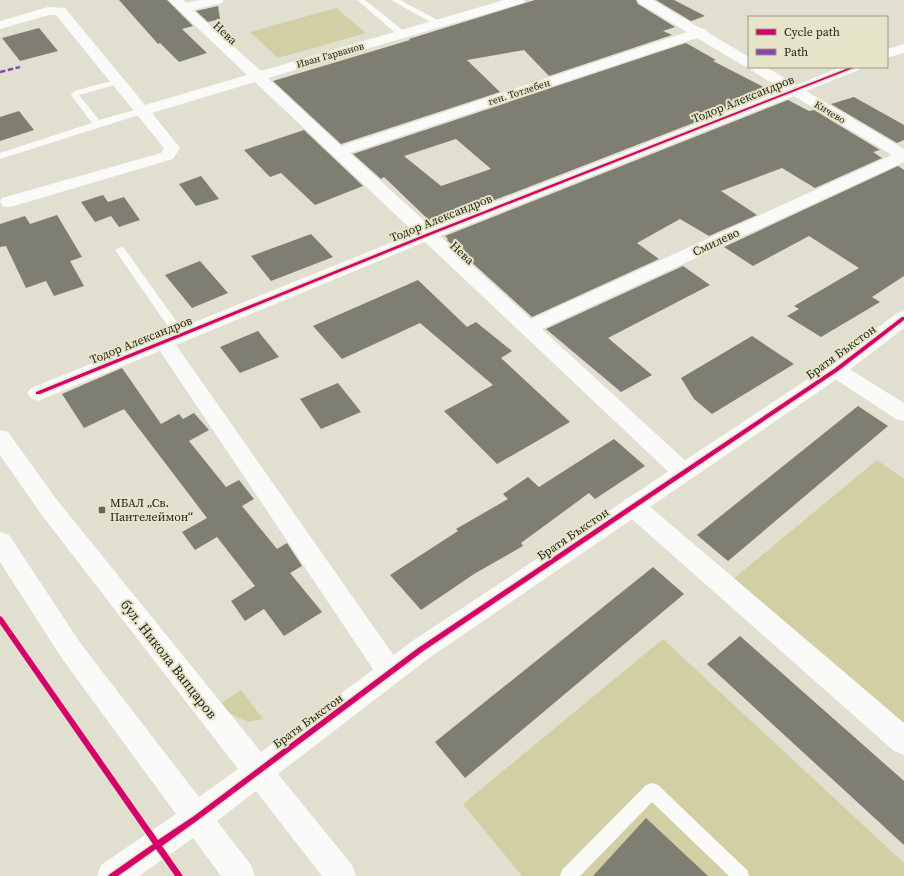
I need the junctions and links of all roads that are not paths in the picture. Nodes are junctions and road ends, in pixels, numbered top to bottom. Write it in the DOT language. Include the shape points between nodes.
graph roads {
  1 [pos="217,0"];
  2 [pos="361,0"];
  3 [pos="395,0"];
  4 [pos="518,0"];
  5 [pos="644,0"];
  6 [pos="179,4"];
  7 [pos="439,23"];
  8 [pos="0,25"];
  9 [pos="700,32"];
  10 [pos="402,34"];
  11 [pos="904,48"];
  12 [pos="888,54"];
  13 [pos="748,62"];
  14 [pos="758,68"];
  15 [pos="851,68"];
  16 [pos="257,77"];
  17 [pos="118,81"];
  18 [pos="793,90"];
  19 [pos="142,111"];
  20 [pos="101,124"];
  21 [pos="338,152"];
  22 [pos="0,156"];
  23 [pos="904,156"];
  24 [pos="8,202"];
  25 [pos="427,235"];
  26 [pos="120,250"];
  27 [pos="904,318"];
  28 [pos="528,328"];
  29 [pos="172,338"];
  30 [pos="836,370"];
  31 [pos="38,393"];
  32 [pos="904,413"];
  33 [pos="0,438"];
  34 [pos="683,472"];
  35 [pos="633,506"];
  36 [pos="0,542"];
  37 [pos="390,672"];
  38 [pos="904,741"];
  39 [pos="257,771"];
  40 [pos="196,818"];
  41 [pos="112,876"];
  42 [pos="240,876"];
  43 [pos="341,876"];
  44 [pos="568,876"];
  45 [pos="741,876"];
  1 -- 6 [label="street"];
  2 -- 10 [label="lane"];
  3 -- 7 [label="lane"];
  4 -- 7 [label="street, Иван Гарванов"];
  5 -- 9 [label="street"];
  6 -- 16 [label="street, Нева"];
  7 -- 10 [label="street, Иван Гарванов"];
  8 -- 17 [label="street" via="48,11 60,11"];
  9 -- 13 [label="street"];
  9 -- 21 [label="street, ген. Тотлебен"];
  10 -- 16 [label="street, Иван Гарванов"];
  11 -- 12 [label="street"];
  14 -- 18 [label="street, Кичево"];
  15 -- 18 [label="street, Тодор Александров"];
  16 -- 19 [label="street, Иван Гарванов"];
  16 -- 21 [label="street, Нева"];
  17 -- 19 [label="street"];
  17 -- 20 [label="lane" via="75,95 96,122"];
  18 -- 23 [label="street, Кичево"];
  18 -- 25 [label="street, Тодор Александров"];
  19 -- 20 [label="lane"];
  19 -- 24 [label="street" via="172,148 167,156"];
  20 -- 22 [label="lane"];
  21 -- 25 [label="street, Нева"];
  23 -- 28 [label="street, Смилево"];
  25 -- 28 [label="street, Нева"];
  25 -- 29 [label="street, Тодор Александров"];
  26 -- 29 [label="lane"];
  27 -- 30 [label="street, Братя Бъкстон"];
  28 -- 34 [label="street, Нева"];
  29 -- 31 [label="street, Тодор Александров"];
  29 -- 37 [label="street"];
  30 -- 32 [label="street"];
  30 -- 34 [label="street, Братя Бъкстон"];
  33 -- 39 [label="street, бул. Никола Вапцаров" via="49,507"];
  34 -- 35 [label="street, Братя Бъкстон"];
  35 -- 37 [label="street, Братя Бъкстон"];
  35 -- 38 [label="street"];
  36 -- 40 [label="street" via="72,652"];
  37 -- 39 [label="street, Братя Бъкстон"];
  39 -- 40 [label="street, Братя Бъкстон"];
  39 -- 43 [label="street, бул. Никола Вапцаров"];
  40 -- 41 [label="street"];
  40 -- 42 [label="street"];
  44 -- 45 [label="lane" via="652,791"];
}
